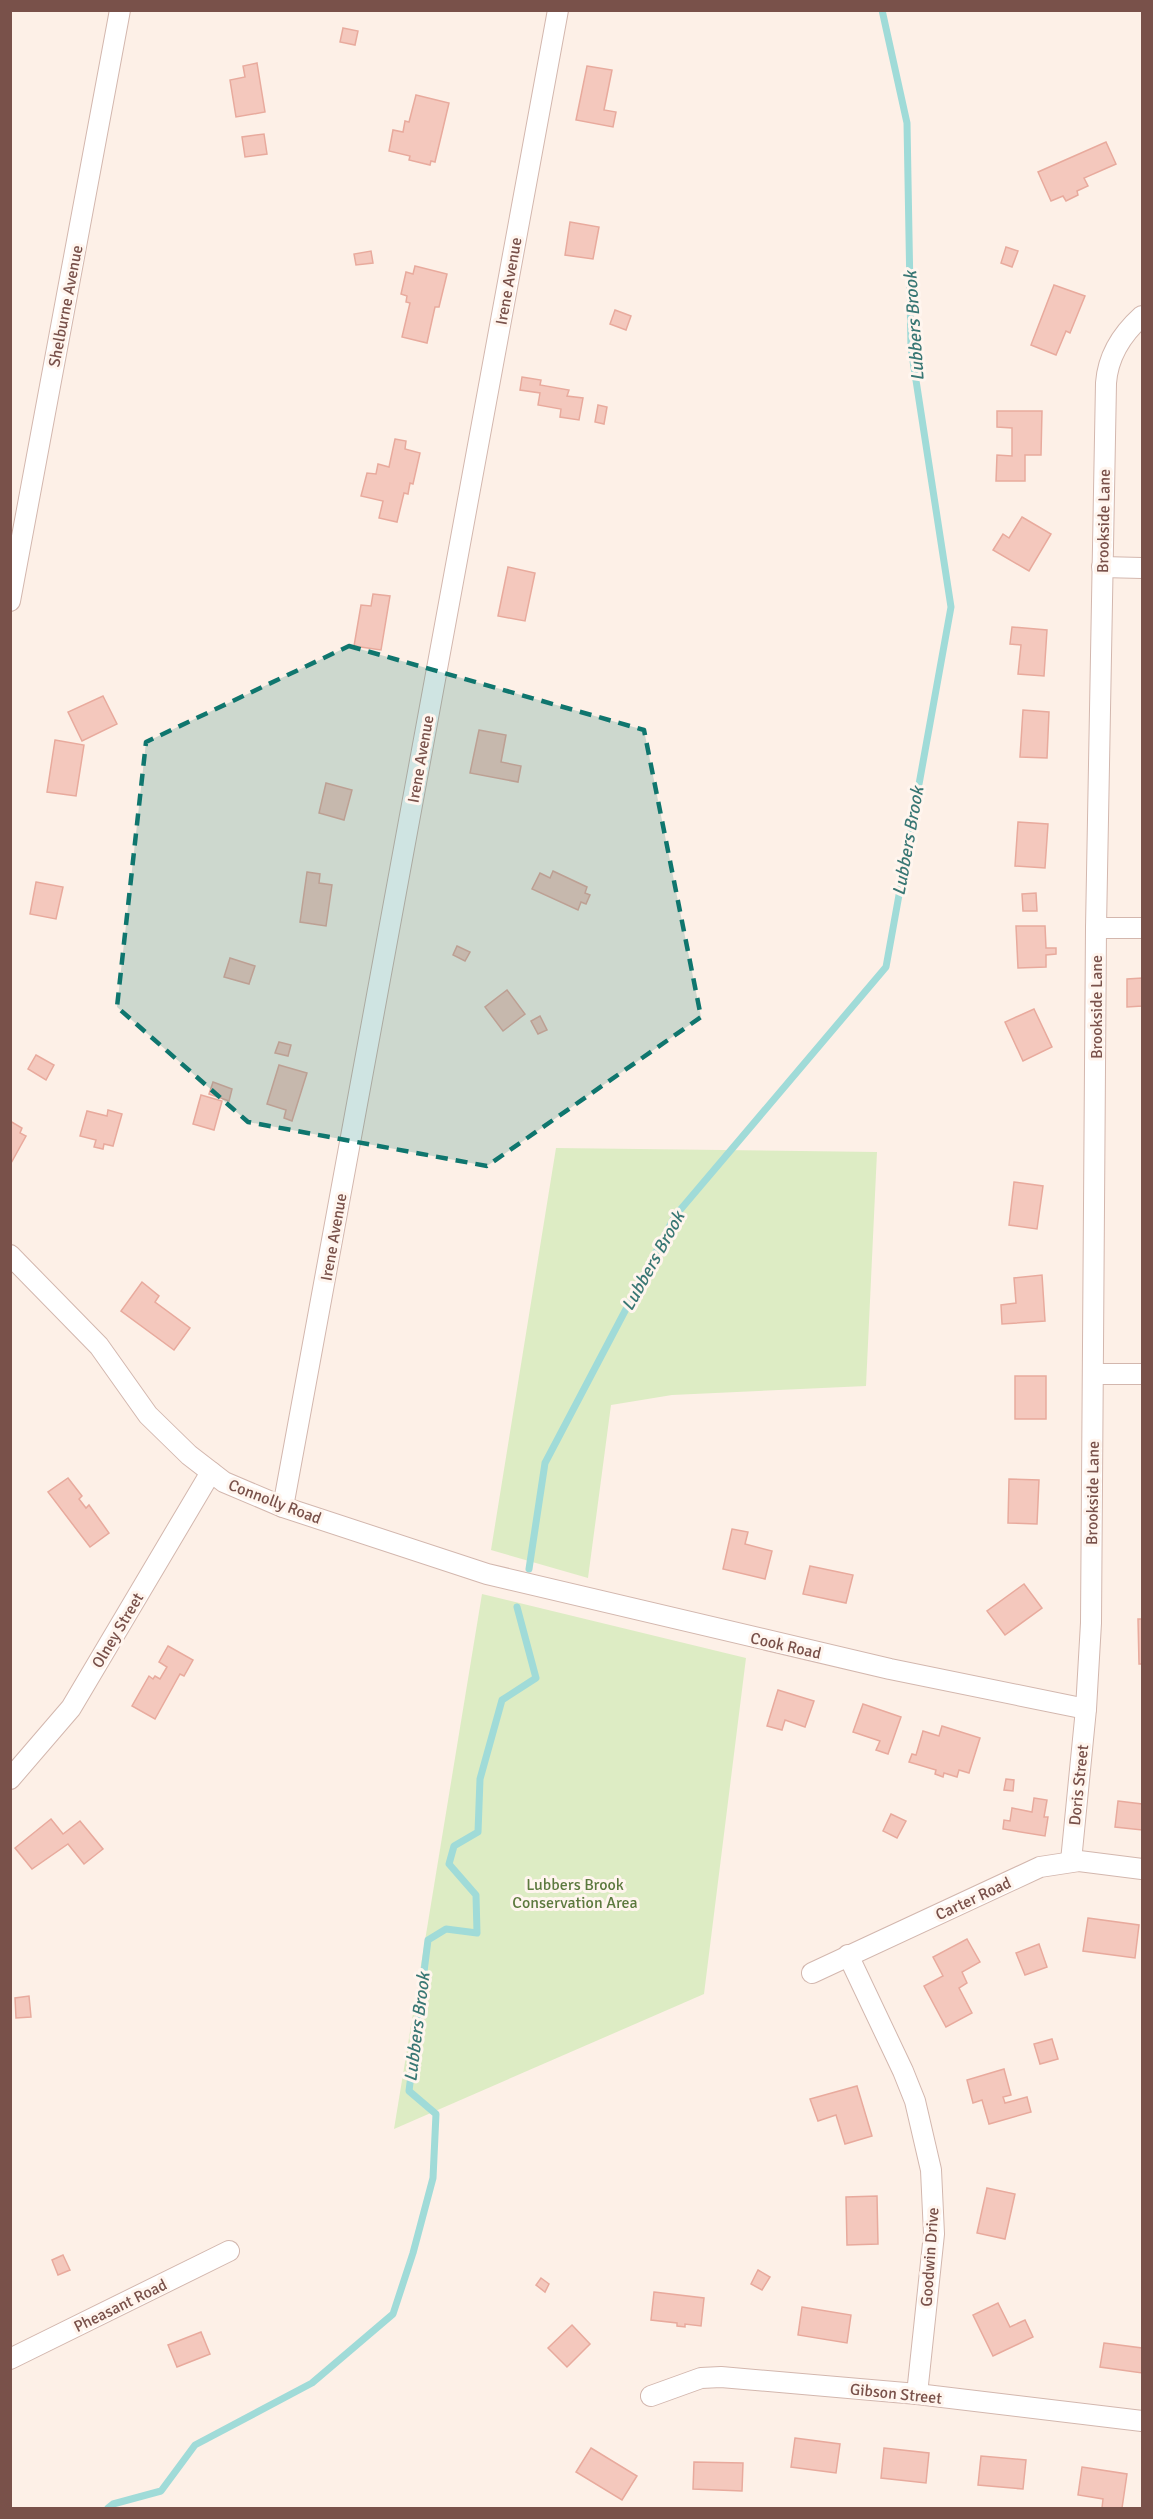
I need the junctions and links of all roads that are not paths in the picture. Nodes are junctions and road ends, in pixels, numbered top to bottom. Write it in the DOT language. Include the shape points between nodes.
graph roads {
  1 [pos="120,10"];
  2 [pos="558,10"];
  3 [pos="1143,316"];
  4 [pos="1102,567"];
  5 [pos="1143,568"];
  6 [pos="10,601"];
  7 [pos="1096,928"];
  8 [pos="1143,928"];
  9 [pos="10,1255"];
  10 [pos="1093,1374"];
  11 [pos="1143,1374"];
  12 [pos="210,1472"];
  13 [pos="283,1507"];
  14 [pos="487,1574"];
  15 [pos="1086,1709"];
  16 [pos="10,1779"];
  17 [pos="1071,1861"];
  18 [pos="1143,1869"];
  19 [pos="848,1955"];
  20 [pos="812,1973"];
  21 [pos="229,2251"];
  22 [pos="10,2359"];
  23 [pos="917,2394"];
  24 [pos="651,2396"];
  25 [pos="1143,2421"];
  1 -- 6 [label="street, Shelburne Avenue"];
  2 -- 13 [label="street, Irene Avenue"];
  3 -- 4 [label="street, Brookside Lane" via="1122,337 1106,373"];
  4 -- 5 [label="street"];
  4 -- 7 [label="street, Brookside Lane"];
  7 -- 8 [label="street"];
  7 -- 10 [label="street, Brookside Lane"];
  9 -- 12 [label="street, Connolly Road" via="99,1346 148,1415"];
  10 -- 11 [label="street"];
  10 -- 15 [label="street, Brookside Lane" via="1091,1623"];
  12 -- 13 [label="street, Connolly Road"];
  12 -- 16 [label="street, Olney Street" via="71,1708"];
  13 -- 14 [label="street, Connolly Road"];
  14 -- 15 [label="street, Cook Road" via="890,1669"];
  15 -- 17 [label="street, Doris Street"];
  17 -- 18 [label="street, Carter Road"];
  17 -- 19 [label="street, Carter Road" via="1030,1871"];
  19 -- 20 [label="street, Carter Road"];
  19 -- 23 [label="street, Goodwin Drive" via="915,2101 931,2170 934,2234"];
  21 -- 22 [label="street, Pheasant Road"];
  23 -- 24 [label="street, Gibson Street" via="711,2376"];
  23 -- 25 [label="street, Gibson Street"];
}
